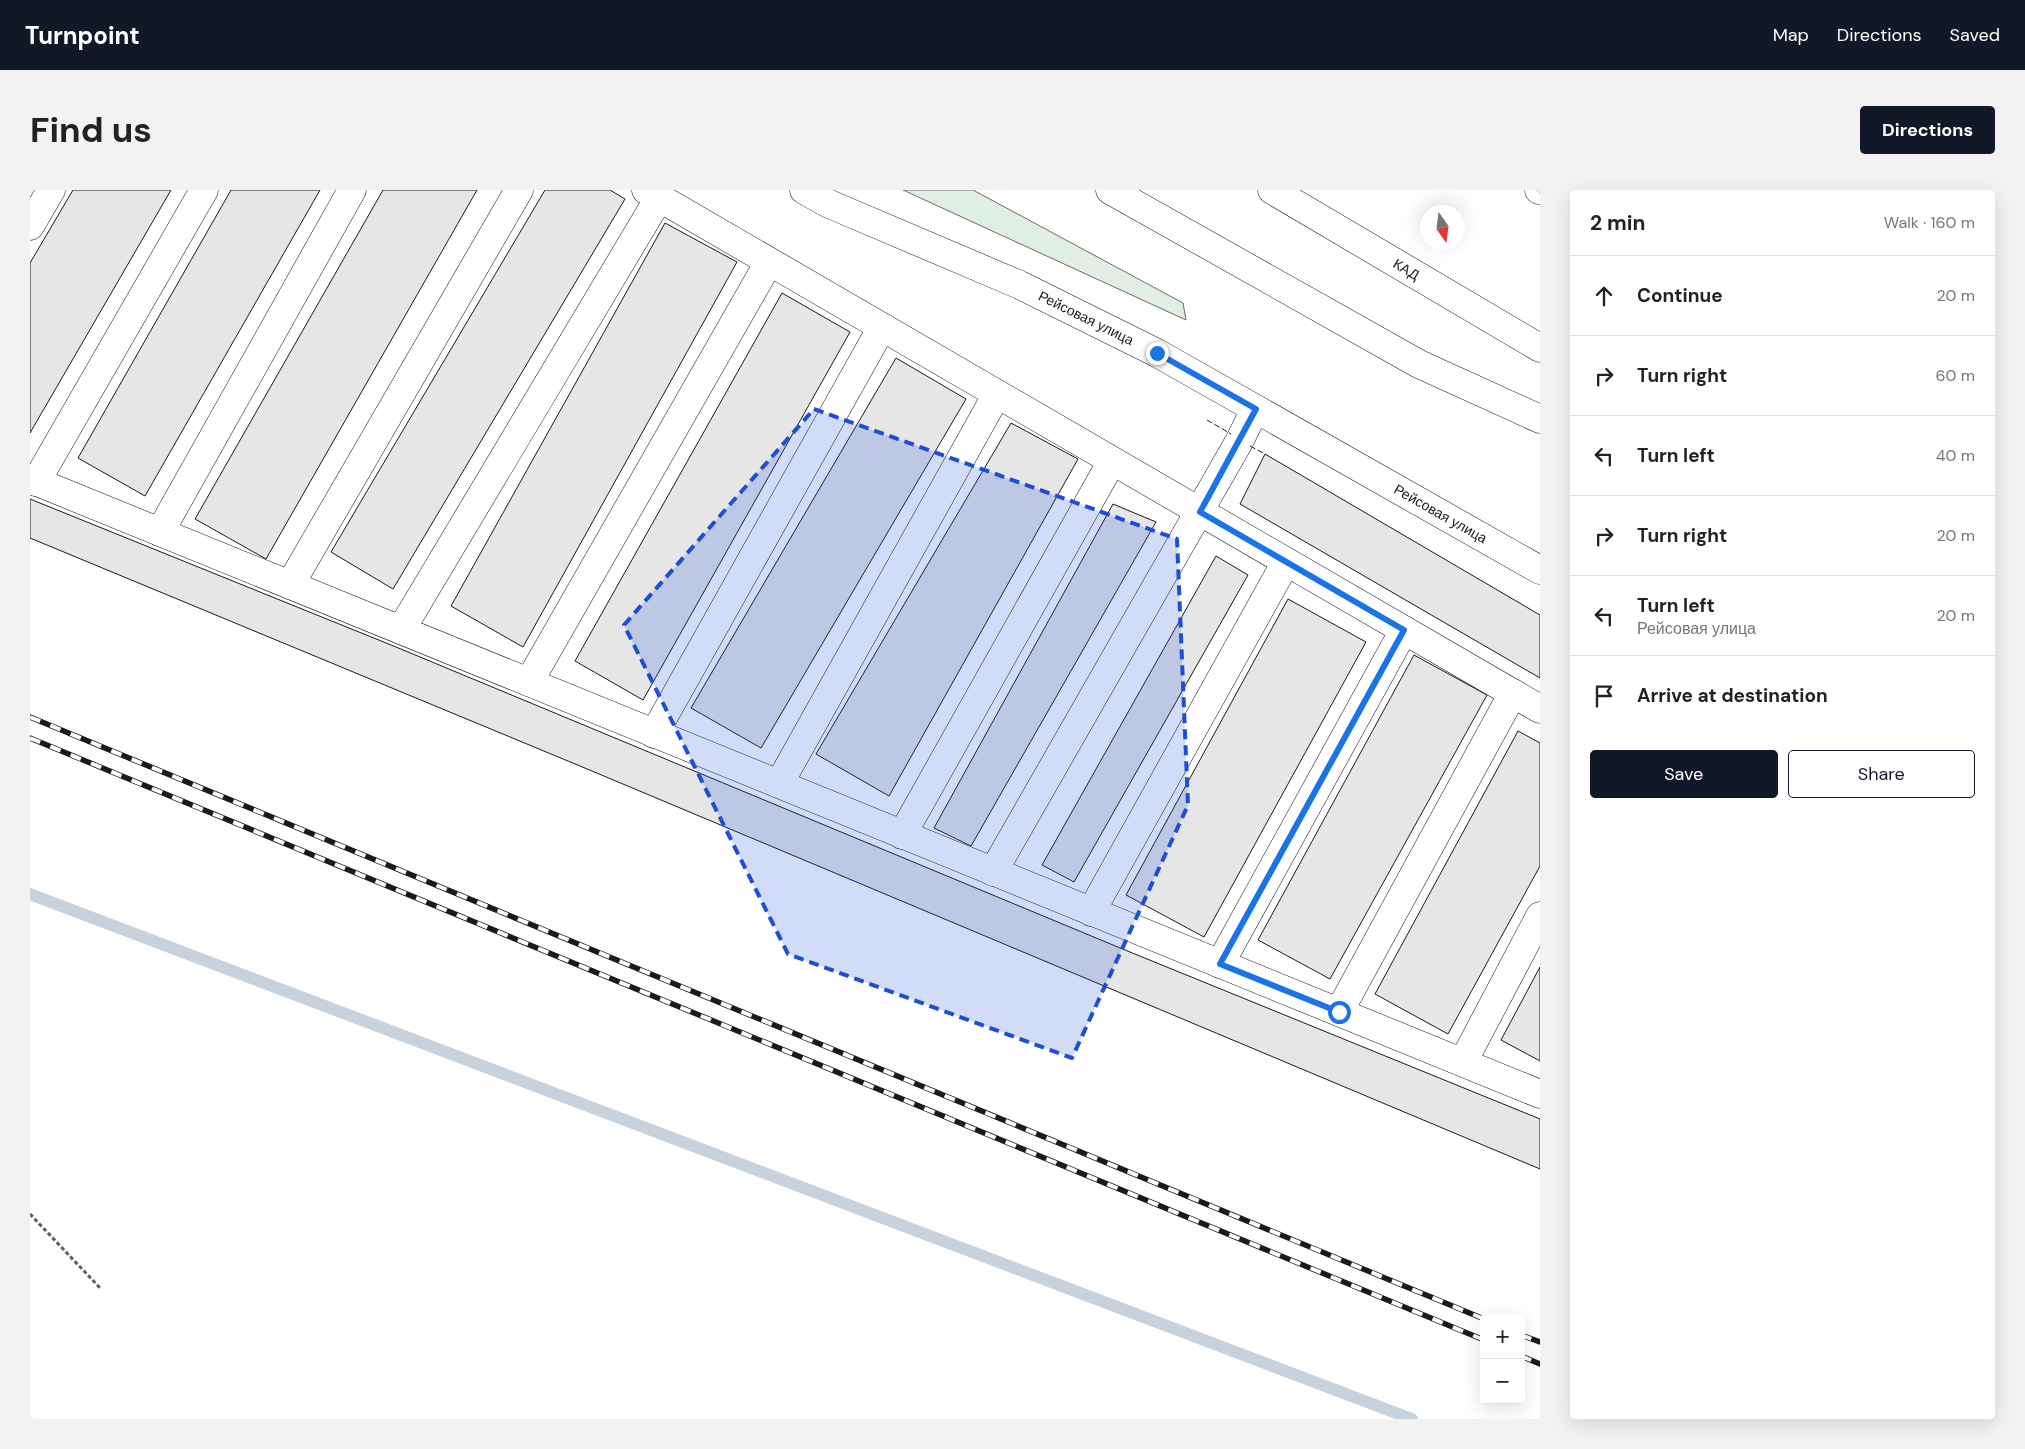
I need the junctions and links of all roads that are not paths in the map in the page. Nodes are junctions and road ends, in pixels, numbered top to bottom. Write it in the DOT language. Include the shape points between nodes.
graph roads {
  1 [pos="50,190"];
  2 [pos="204,190"];
  3 [pos="352,190"];
  4 [pos="519,190"];
  5 [pos="804,190"];
  6 [pos="1110,190"];
  7 [pos="1272,190"];
  8 [pos="653,194"];
  9 [pos="30,226"];
  10 [pos="769,262"];
  11 [pos="882,327"];
  12 [pos="1540,348"];
  13 [pos="997,394"];
  14 [pos="1256,409"];
  15 [pos="1540,419"];
  16 [pos="1112,461"];
  17 [pos="33,480"];
  18 [pos="1200,512"];
  19 [pos="160,532"];
  20 [pos="1286,562"];
  21 [pos="1540,570"];
  22 [pos="290,585"];
  23 [pos="401,630"];
  24 [pos="1404,630"];
  25 [pos="529,682"];
  26 [pos="1513,693"];
  27 [pos="1540,709"];
  28 [pos="654,734"];
  29 [pos="779,784"];
  30 [pos="902,835"];
  31 [pos="993,872"];
  32 [pos="1091,912"];
  33 [pos="1540,916"];
  34 [pos="1220,964"];
  35 [pos="1339,1012"];
  36 [pos="1463,1062"];
  37 [pos="1540,1094"];
  1 -- 9 [label="main road"];
  2 -- 17 [label="main road"];
  3 -- 19 [label="main road"];
  4 -- 22 [label="main road"];
  5 -- 14 [label="main road, Рейсовая улица" via="1020,285 1157,353"];
  6 -- 15 [label="main road" via="1419,364"];
  7 -- 12 [label="main road, КАД"];
  8 -- 10 [label="main road"];
  8 -- 23 [label="main road"];
  10 -- 11 [label="main road"];
  10 -- 25 [label="main road"];
  11 -- 13 [label="main road"];
  11 -- 28 [label="main road"];
  13 -- 16 [label="main road"];
  13 -- 29 [label="main road"];
  14 -- 18 [label="main road"];
  14 -- 21 [label="main road, Рейсовая улица"];
  16 -- 18 [label="main road"];
  16 -- 30 [label="main road"];
  17 -- 19 [label="main road"];
  18 -- 20 [label="main road"];
  18 -- 31 [label="main road"];
  19 -- 22 [label="main road"];
  20 -- 24 [label="main road"];
  20 -- 32 [label="main road"];
  22 -- 23 [label="main road"];
  23 -- 25 [label="main road"];
  24 -- 26 [label="main road"];
  24 -- 34 [label="main road"];
  25 -- 28 [label="main road"];
  26 -- 27 [label="main road"];
  26 -- 35 [label="main road"];
  28 -- 29 [label="main road"];
  29 -- 30 [label="main road"];
  30 -- 31 [label="main road"];
  31 -- 32 [label="main road"];
  32 -- 34 [label="main road"];
  33 -- 36 [label="main road"];
  34 -- 35 [label="main road"];
  35 -- 36 [label="main road"];
  36 -- 37 [label="main road"];
}
